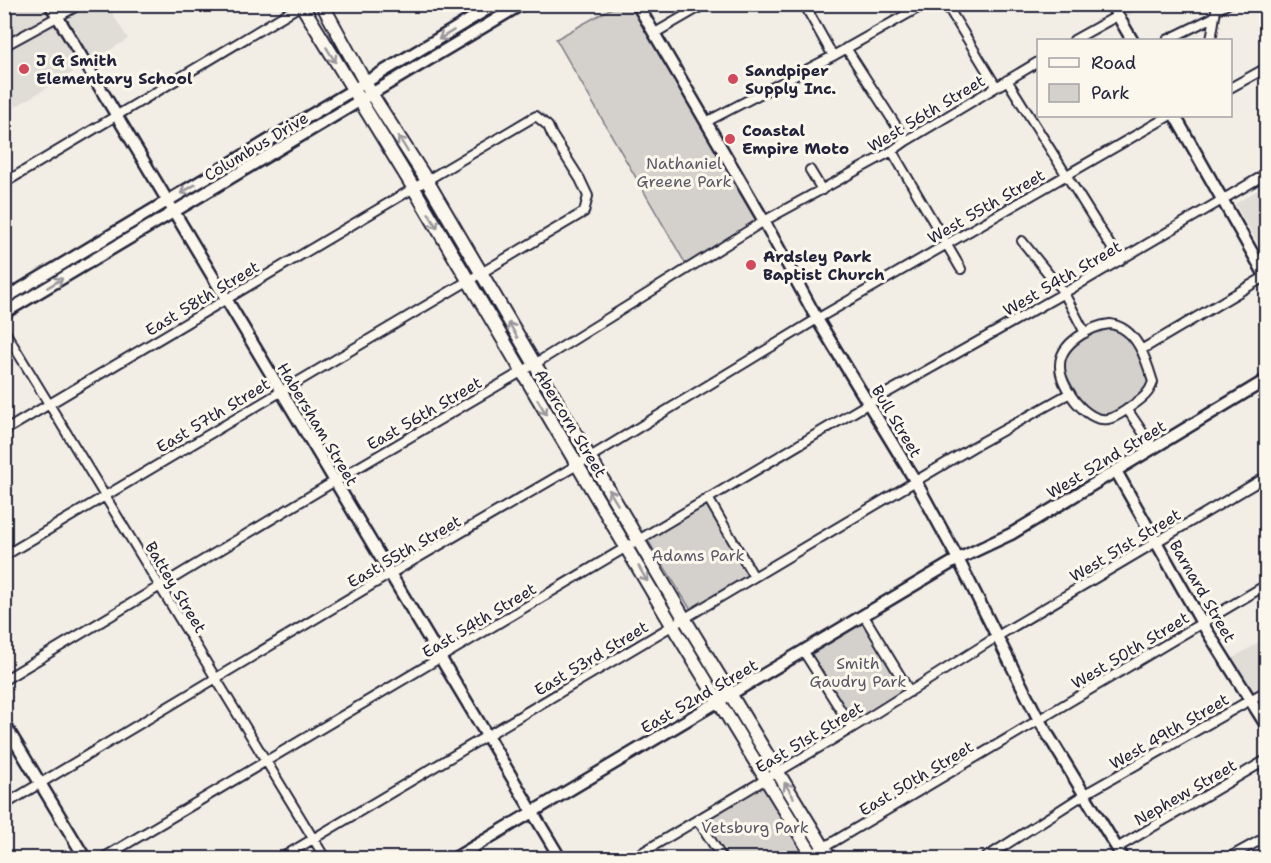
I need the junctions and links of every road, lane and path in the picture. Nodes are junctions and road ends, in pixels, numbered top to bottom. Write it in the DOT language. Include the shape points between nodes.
graph roads {
  1 [pos="50,4"];
  2 [pos="81,4"];
  3 [pos="322,4"];
  4 [pos="496,4"];
  5 [pos="522,4"];
  6 [pos="637,4"];
  7 [pos="705,4"];
  8 [pos="804,4"];
  9 [pos="925,4"];
  10 [pos="946,4"];
  11 [pos="1111,4"];
  12 [pos="1228,4"];
  13 [pos="302,5"];
  14 [pos="1216,11"];
  15 [pos="1117,16"];
  16 [pos="58,18"];
  17 [pos="655,33"];
  18 [pos="1076,39"];
  19 [pos="1131,39"];
  20 [pos="1169,39"];
  21 [pos="1211,39"];
  22 [pos="4,46"];
  23 [pos="846,48"];
  24 [pos="833,56"];
  25 [pos="1037,63"];
  26 [pos="1266,68"];
  27 [pos="1007,80"];
  28 [pos="366,83"];
  29 [pos="996,86"];
  30 [pos="1232,87"];
  31 [pos="372,95"];
  32 [pos="356,97"];
  33 [pos="117,116"];
  34 [pos="1167,117"];
  35 [pos="1175,117"];
  36 [pos="706,122"];
  37 [pos="906,141"];
  38 [pos="892,151"];
  39 [pos="810,170"];
  40 [pos="1266,174"];
  41 [pos="1068,175"];
  42 [pos="426,179"];
  43 [pos="4,183"];
  44 [pos="413,187"];
  45 [pos="822,190"];
  46 [pos="1223,199"];
  47 [pos="168,201"];
  48 [pos="175,212"];
  49 [pos="764,221"];
  50 [pos="1022,241"];
  51 [pos="946,244"];
  52 [pos="1120,261"];
  53 [pos="961,269"];
  54 [pos="479,273"];
  55 [pos="1266,277"];
  56 [pos="467,280"];
  57 [pos="1064,293"];
  58 [pos="4,299"];
  59 [pos="226,299"];
  60 [pos="4,313"];
  61 [pos="817,319"];
  62 [pos="4,330"];
  63 [pos="1085,333"];
  64 [pos="1141,350"];
  65 [pos="533,365"];
  66 [pos="521,372"];
  67 [pos="1266,380"];
  68 [pos="281,391"];
  69 [pos="1070,393"];
  70 [pos="868,403"];
  71 [pos="50,405"];
  72 [pos="1127,409"];
  73 [pos="4,431"];
  74 [pos="1155,448"];
  75 [pos="589,458"];
  76 [pos="577,465"];
  77 [pos="1116,471"];
  78 [pos="1266,477"];
  79 [pos="335,481"];
  80 [pos="916,482"];
  81 [pos="105,496"];
  82 [pos="708,498"];
  83 [pos="639,540"];
  84 [pos="1157,542"];
  85 [pos="627,547"];
  86 [pos="4,556"];
  87 [pos="958,559"];
  88 [pos="390,574"];
  89 [pos="754,577"];
  90 [pos="1266,585"];
  91 [pos="160,586"];
  92 [pos="864,615"];
  93 [pos="684,618"];
  94 [pos="1202,623"];
  95 [pos="672,625"];
  96 [pos="998,636"];
  97 [pos="804,652"];
  98 [pos="441,659"];
  99 [pos="216,678"];
  100 [pos="4,680"];
  101 [pos="1266,691"];
  102 [pos="910,692"];
  103 [pos="730,694"];
  104 [pos="1251,700"];
  105 [pos="718,702"];
  106 [pos="1039,720"];
  107 [pos="4,723"];
  108 [pos="1266,725"];
  109 [pos="852,728"];
  110 [pos="488,737"];
  111 [pos="1266,759"];
  112 [pos="266,761"];
  113 [pos="777,771"];
  114 [pos="765,778"];
  115 [pos="40,784"];
  116 [pos="1085,794"];
  117 [pos="4,805"];
  118 [pos="532,812"];
  119 [pos="698,820"];
  120 [pos="1266,837"];
  121 [pos="313,839"];
  122 [pos="1117,848"];
  123 [pos="827,853"];
  124 [pos="810,857"];
  125 [pos="85,858"];
  126 [pos="103,858"];
  127 [pos="281,858"];
  128 [pos="325,858"];
  129 [pos="455,858"];
  130 [pos="560,858"];
  131 [pos="633,858"];
  132 [pos="722,858"];
  133 [pos="985,858"];
  134 [pos="1123,858"];
  135 [pos="1228,858"];
  1 -- 16 [label="street, Habersham Street"];
  2 -- 16 [label="street"];
  3 -- 28 [label="main road, Abercorn Street"];
  4 -- 28 [label="street, Columbus Drive, one-way"];
  5 -- 31 [label="street, Columbus Drive"];
  6 -- 17 [label="street, Bull Street"];
  7 -- 17 [label="street"];
  8 -- 24 [label="street"];
  9 -- 23 [label="street"];
  10 -- 29 [label="street"];
  11 -- 15 [label="street"];
  12 -- 14 [label="street"];
  13 -- 32 [label="main road, Abercorn Street, one-way"];
  13 -- 33 [label="street"];
  14 -- 20 [label="street"];
  14 -- 21 [label="street"];
  15 -- 18 [label="street"];
  15 -- 19 [label="street"];
  16 -- 22 [label="street"];
  16 -- 33 [label="street, Habersham Street"];
  17 -- 36 [label="street, Bull Street"];
  23 -- 24 [label="street"];
  23 -- 37 [label="street"];
  24 -- 36 [label="street"];
  25 -- 27 [label="street, West 56th Street"];
  26 -- 30 [label="street"];
  27 -- 29 [label="street, West 56th Street"];
  27 -- 41 [label="street"];
  28 -- 31 [label="main road, Abercorn Street"];
  28 -- 32 [label="street, Columbus Drive"];
  29 -- 37 [label="street, West 56th Street"];
  31 -- 32 [label="street, Columbus Drive"];
  42 -- 31 [label="main road, Abercorn Street, one-way"];
  32 -- 44 [label="main road, Abercorn Street"];
  32 -- 47 [label="street, Columbus Drive, one-way"];
  32 -- 48 [label="street, Columbus Drive"];
  33 -- 43 [label="street"];
  33 -- 47 [label="street, Habersham Street"];
  34 -- 41 [label="street, West 55th Street"];
  35 -- 46 [label="street"];
  36 -- 49 [label="street, Bull Street"];
  37 -- 38 [label="street, West 56th Street"];
  38 -- 45 [label="street, West 56th Street"];
  38 -- 51 [label="street"];
  39 -- 45 [label="street"];
  40 -- 46 [label="street, West 54th Street"];
  41 -- 51 [label="street, West 55th Street"];
  41 -- 52 [label="street"];
  42 -- 44 [label="street, East 58th Street"];
  42 -- 54 [label="main road, Abercorn Street"];
  42 -- 54 [label="street, East 57th Street" via="536,116 548,126 580,179 588,196 584,212"];
  44 -- 56 [label="main road, Abercorn Street, one-way"];
  44 -- 59 [label="street, East 58th Street"];
  45 -- 49 [label="street, West 56th Street"];
  46 -- 52 [label="street, West 54th Street"];
  46 -- 55 [label="street"];
  47 -- 48 [label="street, Habersham Street"];
  47 -- 58 [label="street, Columbus Drive"];
  48 -- 59 [label="street, Habersham Street"];
  60 -- 48 [label="street, Columbus Drive, one-way"];
  49 -- 61 [label="street, Bull Street"];
  49 -- 65 [label="street, East 56th Street"];
  50 -- 57 [label="street"];
  51 -- 53 [label="street"];
  51 -- 61 [label="street, West 55th Street"];
  52 -- 57 [label="street, West 54th Street"];
  54 -- 56 [label="street, East 57th Street"];
  65 -- 54 [label="main road, Abercorn Street, one-way"];
  55 -- 64 [label="street"];
  56 -- 66 [label="main road, Abercorn Street"];
  56 -- 68 [label="street, East 57th Street"];
  57 -- 63 [label="street"];
  57 -- 70 [label="street, West 54th Street"];
  59 -- 68 [label="street, Habersham Street"];
  59 -- 71 [label="street, East 58th Street"];
  61 -- 70 [label="street, Bull Street"];
  61 -- 75 [label="street, East 55th Street"];
  62 -- 71 [label="street, Battey Street"];
  63 -- 64 [label="street" via="1102,325 1121,325"];
  63 -- 69 [label="street" via="1071,343 1061,358 1060,370"];
  64 -- 72 [label="street" via="1153,382 1145,397"];
  65 -- 66 [label="street, East 56th Street"];
  65 -- 75 [label="main road, Abercorn Street"];
  66 -- 76 [label="main road, Abercorn Street, one-way"];
  66 -- 79 [label="street, East 56th Street"];
  67 -- 74 [label="street, West 52nd Street"];
  68 -- 79 [label="street, Habersham Street"];
  68 -- 81 [label="street, East 57th Street"];
  69 -- 72 [label="street" via="1094,418 1108,419"];
  69 -- 80 [label="street, East 53rd Street"];
  70 -- 80 [label="street, Bull Street"];
  70 -- 82 [label="street, East 54th Street"];
  71 -- 73 [label="street, East 58th Street"];
  71 -- 81 [label="street, Battey Street"];
  72 -- 74 [label="street"];
  74 -- 77 [label="street, West 52nd Street"];
  75 -- 76 [label="street, East 55th Street"];
  83 -- 75 [label="main road, Abercorn Street, one-way"];
  76 -- 85 [label="main road, Abercorn Street"];
  76 -- 88 [label="street, East 55th Street"];
  77 -- 84 [label="street, Barnard Street"];
  77 -- 87 [label="street, West 52nd Street" via="1011,534"];
  78 -- 84 [label="street, West 51st Street"];
  79 -- 88 [label="street, Habersham Street"];
  79 -- 91 [label="street, East 56th Street"];
  80 -- 87 [label="street, Bull Street"];
  80 -- 89 [label="street, East 53rd Street"];
  81 -- 86 [label="street, East 57th Street"];
  81 -- 91 [label="street, Battey Street"];
  82 -- 83 [label="street, East 54th Street"];
  82 -- 89 [label="street"];
  83 -- 85 [label="street, East 54th Street"];
  83 -- 93 [label="main road, Abercorn Street"];
  84 -- 94 [label="street, Barnard Street"];
  84 -- 96 [label="street, West 51st Street"];
  85 -- 95 [label="main road, Abercorn Street, one-way"];
  85 -- 98 [label="street, East 54th Street"];
  87 -- 92 [label="street, East 52nd Street"];
  87 -- 96 [label="street, Bull Street"];
  88 -- 98 [label="street, Habersham Street"];
  88 -- 99 [label="street, East 55th Street"];
  89 -- 93 [label="street, East 53rd Street"];
  90 -- 94 [label="street, West 50th Street"];
  91 -- 99 [label="street, Battey Street"];
  91 -- 100 [label="street, East 56th Street"];
  92 -- 97 [label="street, East 52nd Street"];
  92 -- 102 [label="street"];
  93 -- 95 [label="street, East 53rd Street"];
  93 -- 103 [label="main road, Abercorn Street"];
  94 -- 104 [label="street, Barnard Street"];
  94 -- 106 [label="street, West 50th Street"];
  95 -- 105 [label="main road, Abercorn Street"];
  95 -- 110 [label="street, East 53rd Street"];
  96 -- 102 [label="street, East 51st Street"];
  96 -- 106 [label="street, Bull Street"];
  97 -- 103 [label="street, East 52nd Street"];
  97 -- 109 [label="street"];
  98 -- 110 [label="street, Habersham Street"];
  98 -- 112 [label="street, East 54th Street"];
  99 -- 112 [label="street, Battey Street"];
  99 -- 115 [label="street, East 55th Street"];
  101 -- 104 [label="street, West 49th Street"];
  102 -- 109 [label="street, East 51st Street"];
  103 -- 105 [label="street, East 52nd Street"];
  103 -- 113 [label="main road, Abercorn Street"];
  104 -- 108 [label="street, Barnard Street"];
  104 -- 116 [label="street, West 49th Street"];
  105 -- 114 [label="main road, Abercorn Street"];
  105 -- 118 [label="street, East 52nd Street"];
  106 -- 116 [label="street, Bull Street"];
  106 -- 123 [label="street, East 50th Street"];
  107 -- 115 [label="street"];
  109 -- 113 [label="street, East 51st Street"];
  110 -- 118 [label="street, Habersham Street"];
  110 -- 121 [label="street, East 53rd Street"];
  111 -- 122 [label="street, Nephew Street"];
  112 -- 121 [label="street, Battey Street"];
  112 -- 126 [label="street, East 54th Street"];
  113 -- 114 [label="street, East 51st Street"];
  123 -- 113 [label="main road, Abercorn Street, one-way"];
  114 -- 119 [label="street, East 51st Street"];
  114 -- 124 [label="main road, Abercorn Street"];
  115 -- 117 [label="street, East 55th Street"];
  115 -- 125 [label="street"];
  116 -- 122 [label="street, Bull Street"];
  116 -- 133 [label="street, West 49th Street"];
  118 -- 129 [label="street, East 52nd Street"];
  118 -- 130 [label="street, Habersham Street"];
  119 -- 131 [label="street, East 51st Street"];
  119 -- 132 [label="street"];
  120 -- 135 [label="street"];
  121 -- 127 [label="street, East 53rd Street"];
  121 -- 128 [label="street, Battey Street"];
  122 -- 134 [label="street, Bull Street"];
  123 -- 124 [label="street, East 50th Street"];
}
